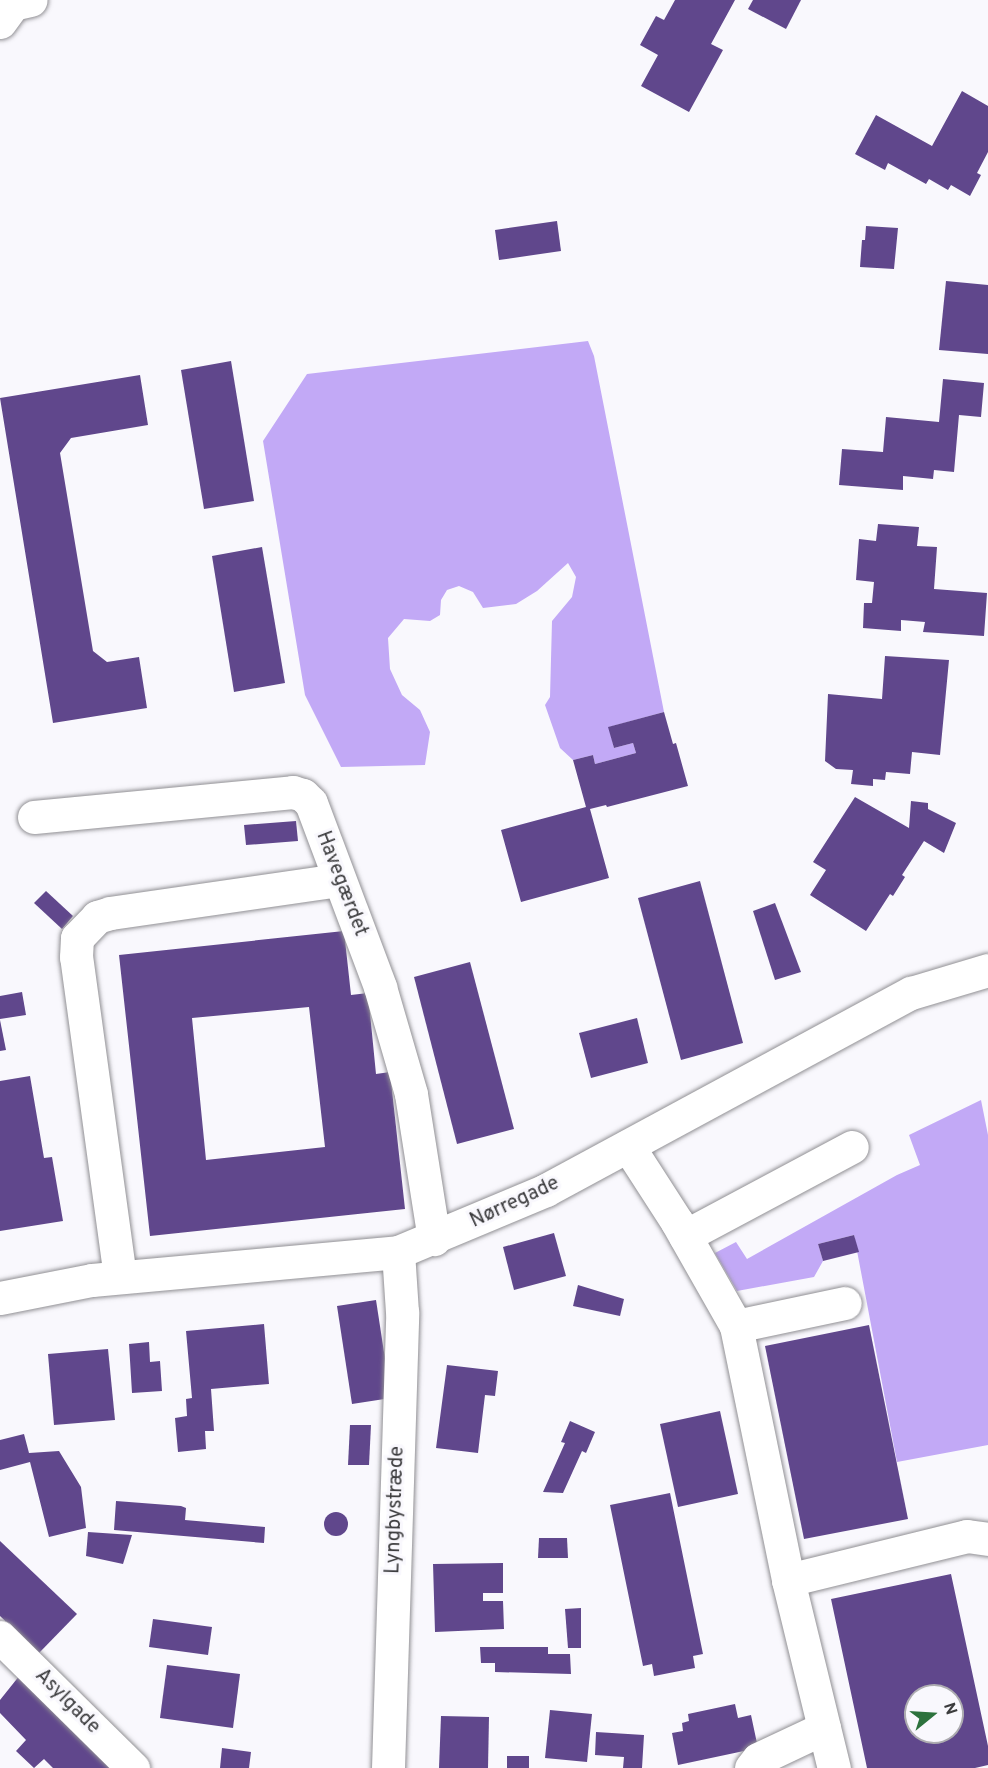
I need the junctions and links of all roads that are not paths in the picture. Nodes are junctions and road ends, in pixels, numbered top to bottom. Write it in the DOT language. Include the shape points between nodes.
graph roads {
  1 [pos="31,0"];
  2 [pos="0,22"];
  3 [pos="34,817"];
  4 [pos="339,880"];
  5 [pos="988,970"];
  6 [pos="628,1146"];
  7 [pos="852,1147"];
  8 [pos="685,1236"];
  9 [pos="434,1239"];
  10 [pos="399,1252"];
  11 [pos="120,1278"];
  12 [pos="0,1298"];
  13 [pos="845,1303"];
  14 [pos="736,1326"];
  15 [pos="988,1539"];
  16 [pos="788,1580"];
  17 [pos="0,1637"];
  18 [pos="824,1728"];
  19 [pos="133,1768"];
  20 [pos="388,1768"];
  21 [pos="750,1768"];
  22 [pos="834,1768"];
  1 -- 2 [label="street" via="13,4"];
  3 -- 4 [label="street, Havegærdet" via="293,792 311,803"];
  4 -- 9 [label="street, Havegærdet" via="380,987 411,1094"];
  4 -- 11 [label="street" via="110,914 97,917 77,938 76,957"];
  5 -- 6 [label="street, Nørregade" via="911,993"];
  6 -- 8 [label="street"];
  6 -- 9 [label="street, Nørregade" via="546,1190"];
  7 -- 8 [label="street"];
  8 -- 14 [label="street"];
  9 -- 10 [label="street, Nørregade"];
  10 -- 11 [label="street, Nørregade"];
  10 -- 20 [label="street, Lyngbystræde" via="402,1312"];
  11 -- 12 [label="street, Nørregade" via="74,1282"];
  13 -- 14 [label="street"];
  14 -- 16 [label="street"];
  15 -- 16 [label="street" via="967,1536"];
  16 -- 18 [label="street"];
  17 -- 19 [label="street, Asylgade"];
  18 -- 21 [label="street" via="758,1759"];
  18 -- 22 [label="street"];
}
